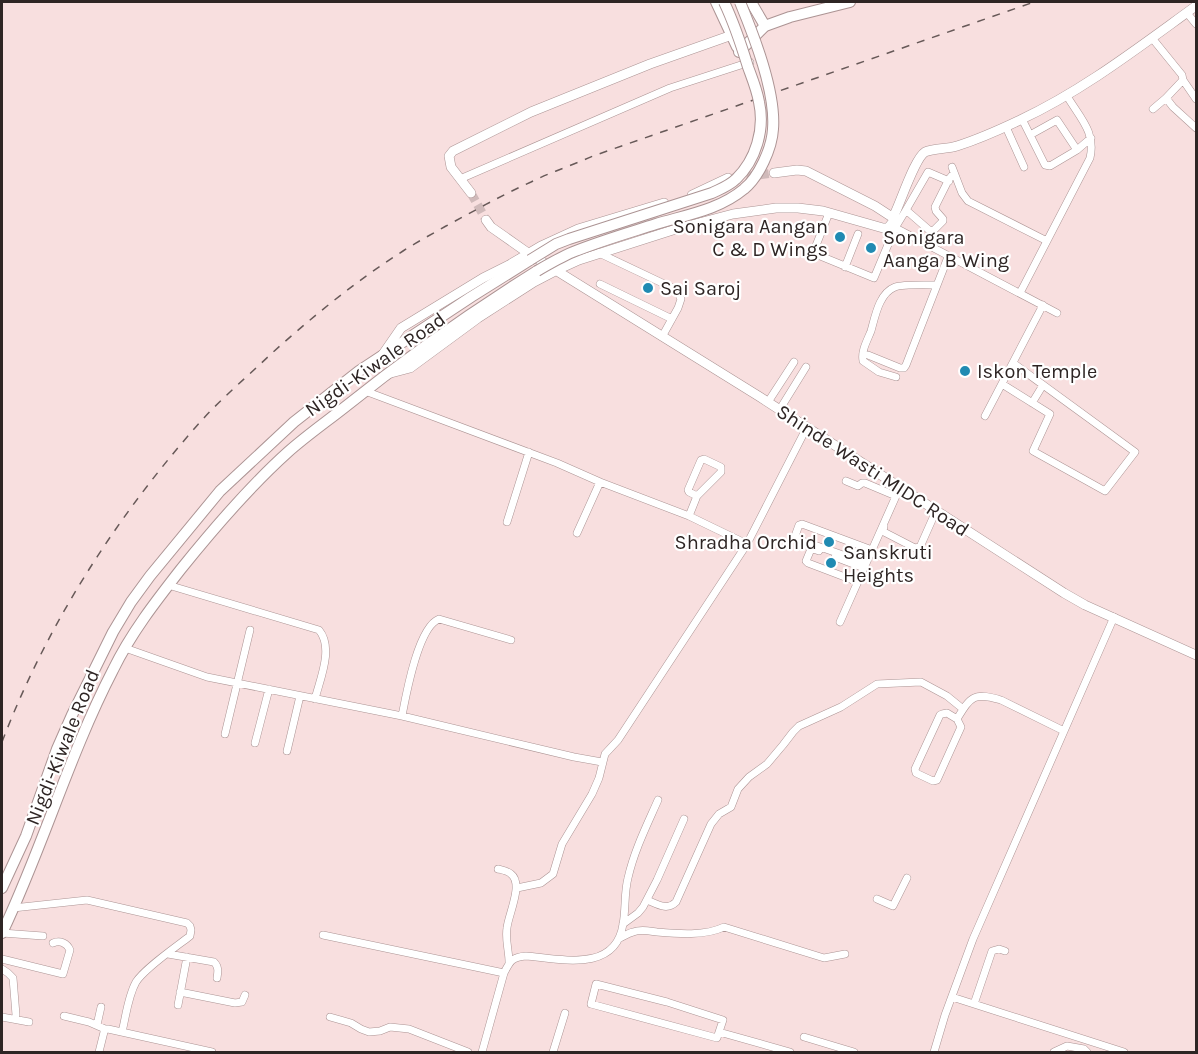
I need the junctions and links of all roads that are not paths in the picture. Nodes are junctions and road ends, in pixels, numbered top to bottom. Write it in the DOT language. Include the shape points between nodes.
graph roads {
  1 [pos="716,2"];
  2 [pos="724,2"];
  3 [pos="740,2"];
  4 [pos="752,2"];
  5 [pos="850,2"];
  6 [pos="1197,6"];
  7 [pos="1187,13"];
  8 [pos="1197,24"];
  9 [pos="765,26"];
  10 [pos="732,34"];
  11 [pos="1152,38"];
  12 [pos="742,50"];
  13 [pos="1184,80"];
  14 [pos="1067,96"];
  15 [pos="1166,98"];
  16 [pos="1197,99"];
  17 [pos="1153,109"];
  18 [pos="1022,119"];
  19 [pos="1006,127"];
  20 [pos="1197,128"];
  21 [pos="1030,135"];
  22 [pos="1091,138"];
  23 [pos="1077,150"];
  24 [pos="1024,167"];
  25 [pos="774,173"];
  26 [pos="728,178"];
  27 [pos="460,179"];
  28 [pos="949,181"];
  29 [pos="471,193"];
  30 [pos="906,210"];
  31 [pos="829,213"];
  32 [pos="486,220"];
  33 [pos="893,224"];
  34 [pos="858,234"];
  35 [pos="1047,241"];
  36 [pos="528,253"];
  37 [pos="599,253"];
  38 [pos="948,256"];
  39 [pos="845,267"];
  40 [pos="557,270"];
  41 [pos="600,284"];
  42 [pos="937,285"];
  43 [pos="1020,293"];
  44 [pos="1043,305"];
  45 [pos="1057,313"];
  46 [pos="672,319"];
  47 [pos="663,335"];
  48 [pos="868,355"];
  49 [pos="381,357"];
  50 [pos="794,362"];
  51 [pos="1013,363"];
  52 [pos="806,367"];
  53 [pos="385,375"];
  54 [pos="896,377"];
  55 [pos="1002,384"];
  56 [pos="1043,385"];
  57 [pos="365,391"];
  58 [pos="771,398"];
  59 [pos="1032,403"];
  60 [pos="782,405"];
  61 [pos="985,416"];
  62 [pos="807,427"];
  63 [pos="529,452"];
  64 [pos="846,481"];
  65 [pos="600,482"];
  66 [pos="899,490"];
  67 [pos="698,496"];
  68 [pos="936,510"];
  69 [pos="689,516"];
  70 [pos="507,522"];
  71 [pos="577,533"];
  72 [pos="747,544"];
  73 [pos="862,546"];
  74 [pos="872,550"];
  75 [pos="856,562"];
  76 [pos="865,565"];
  77 [pos="850,579"];
  78 [pos="858,582"];
  79 [pos="168,585"];
  80 [pos="1114,617"];
  81 [pos="840,622"];
  82 [pos="250,630"];
  83 [pos="512,640"];
  84 [pos="125,648"];
  85 [pos="1197,655"];
  86 [pos="237,683"];
  87 [pos="269,689"];
  88 [pos="300,696"];
  89 [pos="315,699"];
  90 [pos="963,709"];
  91 [pos="402,716"];
  92 [pos="957,719"];
  93 [pos="1064,731"];
  94 [pos="225,734"];
  95 [pos="255,743"];
  96 [pos="287,752"];
  97 [pos="602,762"];
  98 [pos="658,800"];
  99 [pos="684,819"];
  100 [pos="498,869"];
  101 [pos="908,878"];
  102 [pos="2,888"];
  103 [pos="517,888"];
  104 [pos="877,899"];
  105 [pos="647,900"];
  106 [pos="13,908"];
  107 [pos="623,924"];
  108 [pos="2,933"];
  109 [pos="323,935"];
  110 [pos="43,936"];
  111 [pos="620,938"];
  112 [pos="53,943"];
  113 [pos="1005,951"];
  114 [pos="168,954"];
  115 [pos="845,954"];
  116 [pos="187,957"];
  117 [pos="2,959"];
  118 [pos="509,962"];
  119 [pos="2,969"];
  120 [pos="504,973"];
  121 [pos="217,978"];
  122 [pos="180,992"];
  123 [pos="245,995"];
  124 [pos="952,997"];
  125 [pos="974,1004"];
  126 [pos="178,1005"];
  127 [pos="101,1007"];
  128 [pos="565,1013"];
  129 [pos="16,1015"];
  130 [pos="64,1016"];
  131 [pos="2,1017"];
  132 [pos="330,1017"];
  133 [pos="29,1022"];
  134 [pos="97,1025"];
  135 [pos="105,1029"];
  136 [pos="122,1032"];
  137 [pos="719,1032"];
  138 [pos="804,1037"];
  139 [pos="99,1053"];
  140 [pos="212,1053"];
  141 [pos="468,1053"];
  142 [pos="482,1053"];
  143 [pos="553,1053"];
  144 [pos="790,1053"];
  145 [pos="854,1053"];
  146 [pos="934,1053"];
  147 [pos="1054,1053"];
  148 [pos="1087,1053"];
  149 [pos="1124,1053"];
  1 -- 10 [label="main road"];
  2 -- 49 [label="main road, Nigdi-Kiwale Road, bridge" via="759,102 759,134 754,153 736,179 712,193 556,244"];
  3 -- 53 [label="main road, Nigdi-Kiwale Road, bridge" via="768,84 773,129 768,151 746,188 696,213 572,252 478,308"];
  4 -- 9 [label="main road"];
  5 -- 9 [label="main road"];
  6 -- 7 [label="street"];
  7 -- 8 [label="street"];
  7 -- 11 [label="street"];
  9 -- 12 [label="main road"];
  10 -- 12 [label="main road"];
  10 -- 27 [label="street" via="531,112 453,150 449,161"];
  11 -- 13 [label="street"];
  11 -- 14 [label="street"];
  12 -- 27 [label="street" via="751,62 670,88"];
  13 -- 15 [label="street"];
  13 -- 16 [label="street"];
  14 -- 18 [label="street"];
  14 -- 22 [label="street"];
  15 -- 17 [label="street"];
  15 -- 20 [label="street"];
  18 -- 19 [label="street"];
  18 -- 21 [label="street"];
  19 -- 24 [label="street"];
  19 -- 33 [label="street" via="922,155"];
  21 -- 23 [label="street" via="1057,120"];
  21 -- 23 [label="street" via="1047,166"];
  22 -- 23 [label="street"];
  22 -- 35 [label="street" via="1090,158"];
  25 -- 33 [label="street" via="806,171 865,201"];
  26 -- 36 [label="street" via="698,193 578,229"];
  27 -- 29 [label="street"];
  28 -- 30 [label="street" via="928,172"];
  28 -- 30 [label="street" via="934,207 943,221 933,231"];
  28 -- 35 [label="street" via="953,170 968,201"];
  30 -- 33 [label="street"];
  31 -- 33 [label="street" via="883,228"];
  31 -- 37 [label="street" via="776,208 733,214"];
  31 -- 39 [label="street" via="813,253"];
  32 -- 36 [label="street, Shinde Wasti MIDC Road"];
  33 -- 38 [label="street"];
  33 -- 39 [label="street" via="874,278"];
  34 -- 39 [label="street"];
  35 -- 43 [label="street"];
  36 -- 40 [label="street, Shinde Wasti MIDC Road"];
  36 -- 49 [label="street" via="401,327"];
  37 -- 40 [label="street"];
  37 -- 46 [label="street" via="677,290 681,299"];
  38 -- 42 [label="street"];
  38 -- 43 [label="street"];
  40 -- 47 [label="street, Shinde Wasti MIDC Road"];
  40 -- 53 [label="street" via="487,312 411,368"];
  41 -- 46 [label="street"];
  42 -- 48 [label="street" via="904,368"];
  42 -- 54 [label="street" via="894,287 876,311 861,354 863,362"];
  43 -- 44 [label="street"];
  44 -- 45 [label="street"];
  44 -- 51 [label="street"];
  46 -- 47 [label="street"];
  47 -- 58 [label="street, Shinde Wasti MIDC Road"];
  49 -- 102 [label="main road, Nigdi-Kiwale Road" via="294,422 220,491 131,602 57,749 26,836"];
  50 -- 58 [label="street"];
  51 -- 55 [label="street"];
  51 -- 56 [label="street"];
  52 -- 60 [label="street"];
  53 -- 57 [label="main road, Nigdi-Kiwale Road"];
  55 -- 59 [label="street"];
  55 -- 61 [label="street"];
  56 -- 59 [label="street"];
  56 -- 59 [label="street" via="1135,452 1105,491 1033,451 1050,414"];
  57 -- 63 [label="street"];
  57 -- 79 [label="main road, Nigdi-Kiwale Road" via="288,452 235,505"];
  58 -- 60 [label="street, Shinde Wasti MIDC Road"];
  60 -- 62 [label="street, Shinde Wasti MIDC Road"];
  62 -- 66 [label="street, Shinde Wasti MIDC Road"];
  62 -- 72 [label="street"];
  63 -- 65 [label="street"];
  63 -- 70 [label="street"];
  64 -- 66 [label="street"];
  65 -- 69 [label="street"];
  65 -- 71 [label="street"];
  66 -- 68 [label="street, Shinde Wasti MIDC Road"];
  66 -- 68 [label="street" via="884,532 918,548"];
  66 -- 74 [label="street"];
  67 -- 67 [label="street" via="721,472 721,467 704,459 688,490"];
  67 -- 69 [label="street"];
  68 -- 80 [label="street, Shinde Wasti MIDC Road" via="1064,593"];
  69 -- 72 [label="street"];
  72 -- 97 [label="street"];
  73 -- 74 [label="street"];
  73 -- 75 [label="street"];
  73 -- 75 [label="street" via="799,525 797,539"];
  74 -- 76 [label="street"];
  75 -- 76 [label="street"];
  75 -- 77 [label="street"];
  75 -- 77 [label="street" via="810,549 808,563"];
  76 -- 78 [label="street"];
  77 -- 78 [label="street"];
  78 -- 81 [label="street"];
  79 -- 84 [label="main road, Nigdi-Kiwale Road"];
  79 -- 89 [label="street" via="319,630 326,657"];
  80 -- 85 [label="street, Shinde Wasti MIDC Road"];
  80 -- 93 [label="street"];
  82 -- 86 [label="street"];
  83 -- 91 [label="street" via="436,620 420,647"];
  84 -- 86 [label="street" via="207,677"];
  84 -- 106 [label="main road, Nigdi-Kiwale Road" via="71,763"];
  86 -- 87 [label="street"];
  86 -- 94 [label="street"];
  87 -- 88 [label="street"];
  87 -- 95 [label="street"];
  88 -- 89 [label="street"];
  88 -- 96 [label="street"];
  89 -- 91 [label="street"];
  90 -- 92 [label="street"];
  90 -- 93 [label="street" via="974,697 991,697"];
  90 -- 105 [label="street" via="921,682 891,682 877,684 841,707 799,726 767,764 738,789 731,807 711,824 676,902 668,907"];
  91 -- 97 [label="street"];
  92 -- 92 [label="street" via="960,730 937,780 916,773 915,767 940,715 946,713"];
  93 -- 124 [label="street" via="973,939"];
  97 -- 103 [label="street" via="592,794 562,844 553,874 541,883"];
  98 -- 107 [label="street" via="628,878"];
  99 -- 105 [label="street"];
  100 -- 103 [label="street" via="514,876"];
  101 -- 104 [label="street" via="893,906"];
  103 -- 118 [label="street" via="506,933"];
  105 -- 107 [label="street"];
  106 -- 108 [label="main road, Nigdi-Kiwale Road"];
  106 -- 114 [label="street" via="87,900 187,923 190,936"];
  107 -- 111 [label="street"];
  108 -- 110 [label="street"];
  109 -- 120 [label="street"];
  111 -- 115 [label="street" via="642,930 703,933 724,927 824,958"];
  111 -- 118 [label="street" via="614,948 596,958 526,956"];
  112 -- 117 [label="street" via="62,942 69,948 63,974"];
  113 -- 125 [label="street" via="992,951"];
  114 -- 116 [label="street"];
  114 -- 136 [label="street" via="136,982"];
  116 -- 121 [label="street" via="217,964"];
  116 -- 122 [label="street"];
  118 -- 120 [label="street"];
  119 -- 129 [label="street" via="13,978"];
  120 -- 142 [label="street"];
  122 -- 123 [label="street" via="235,1003 242,1002"];
  122 -- 126 [label="street"];
  124 -- 125 [label="street"];
  124 -- 146 [label="street"];
  125 -- 149 [label="street"];
  127 -- 134 [label="street"];
  128 -- 143 [label="street"];
  130 -- 134 [label="street"];
  131 -- 133 [label="street"];
  132 -- 141 [label="street" via="373,1032 390,1027 409,1029"];
  134 -- 135 [label="street"];
  135 -- 136 [label="street"];
  135 -- 139 [label="street"];
  136 -- 140 [label="street"];
  137 -- 137 [label="street" via="723,1020 596,984 591,1004 717,1038"];
  137 -- 144 [label="street"];
  138 -- 145 [label="street"];
  147 -- 148 [label="street" via="1067,1046"];
}
